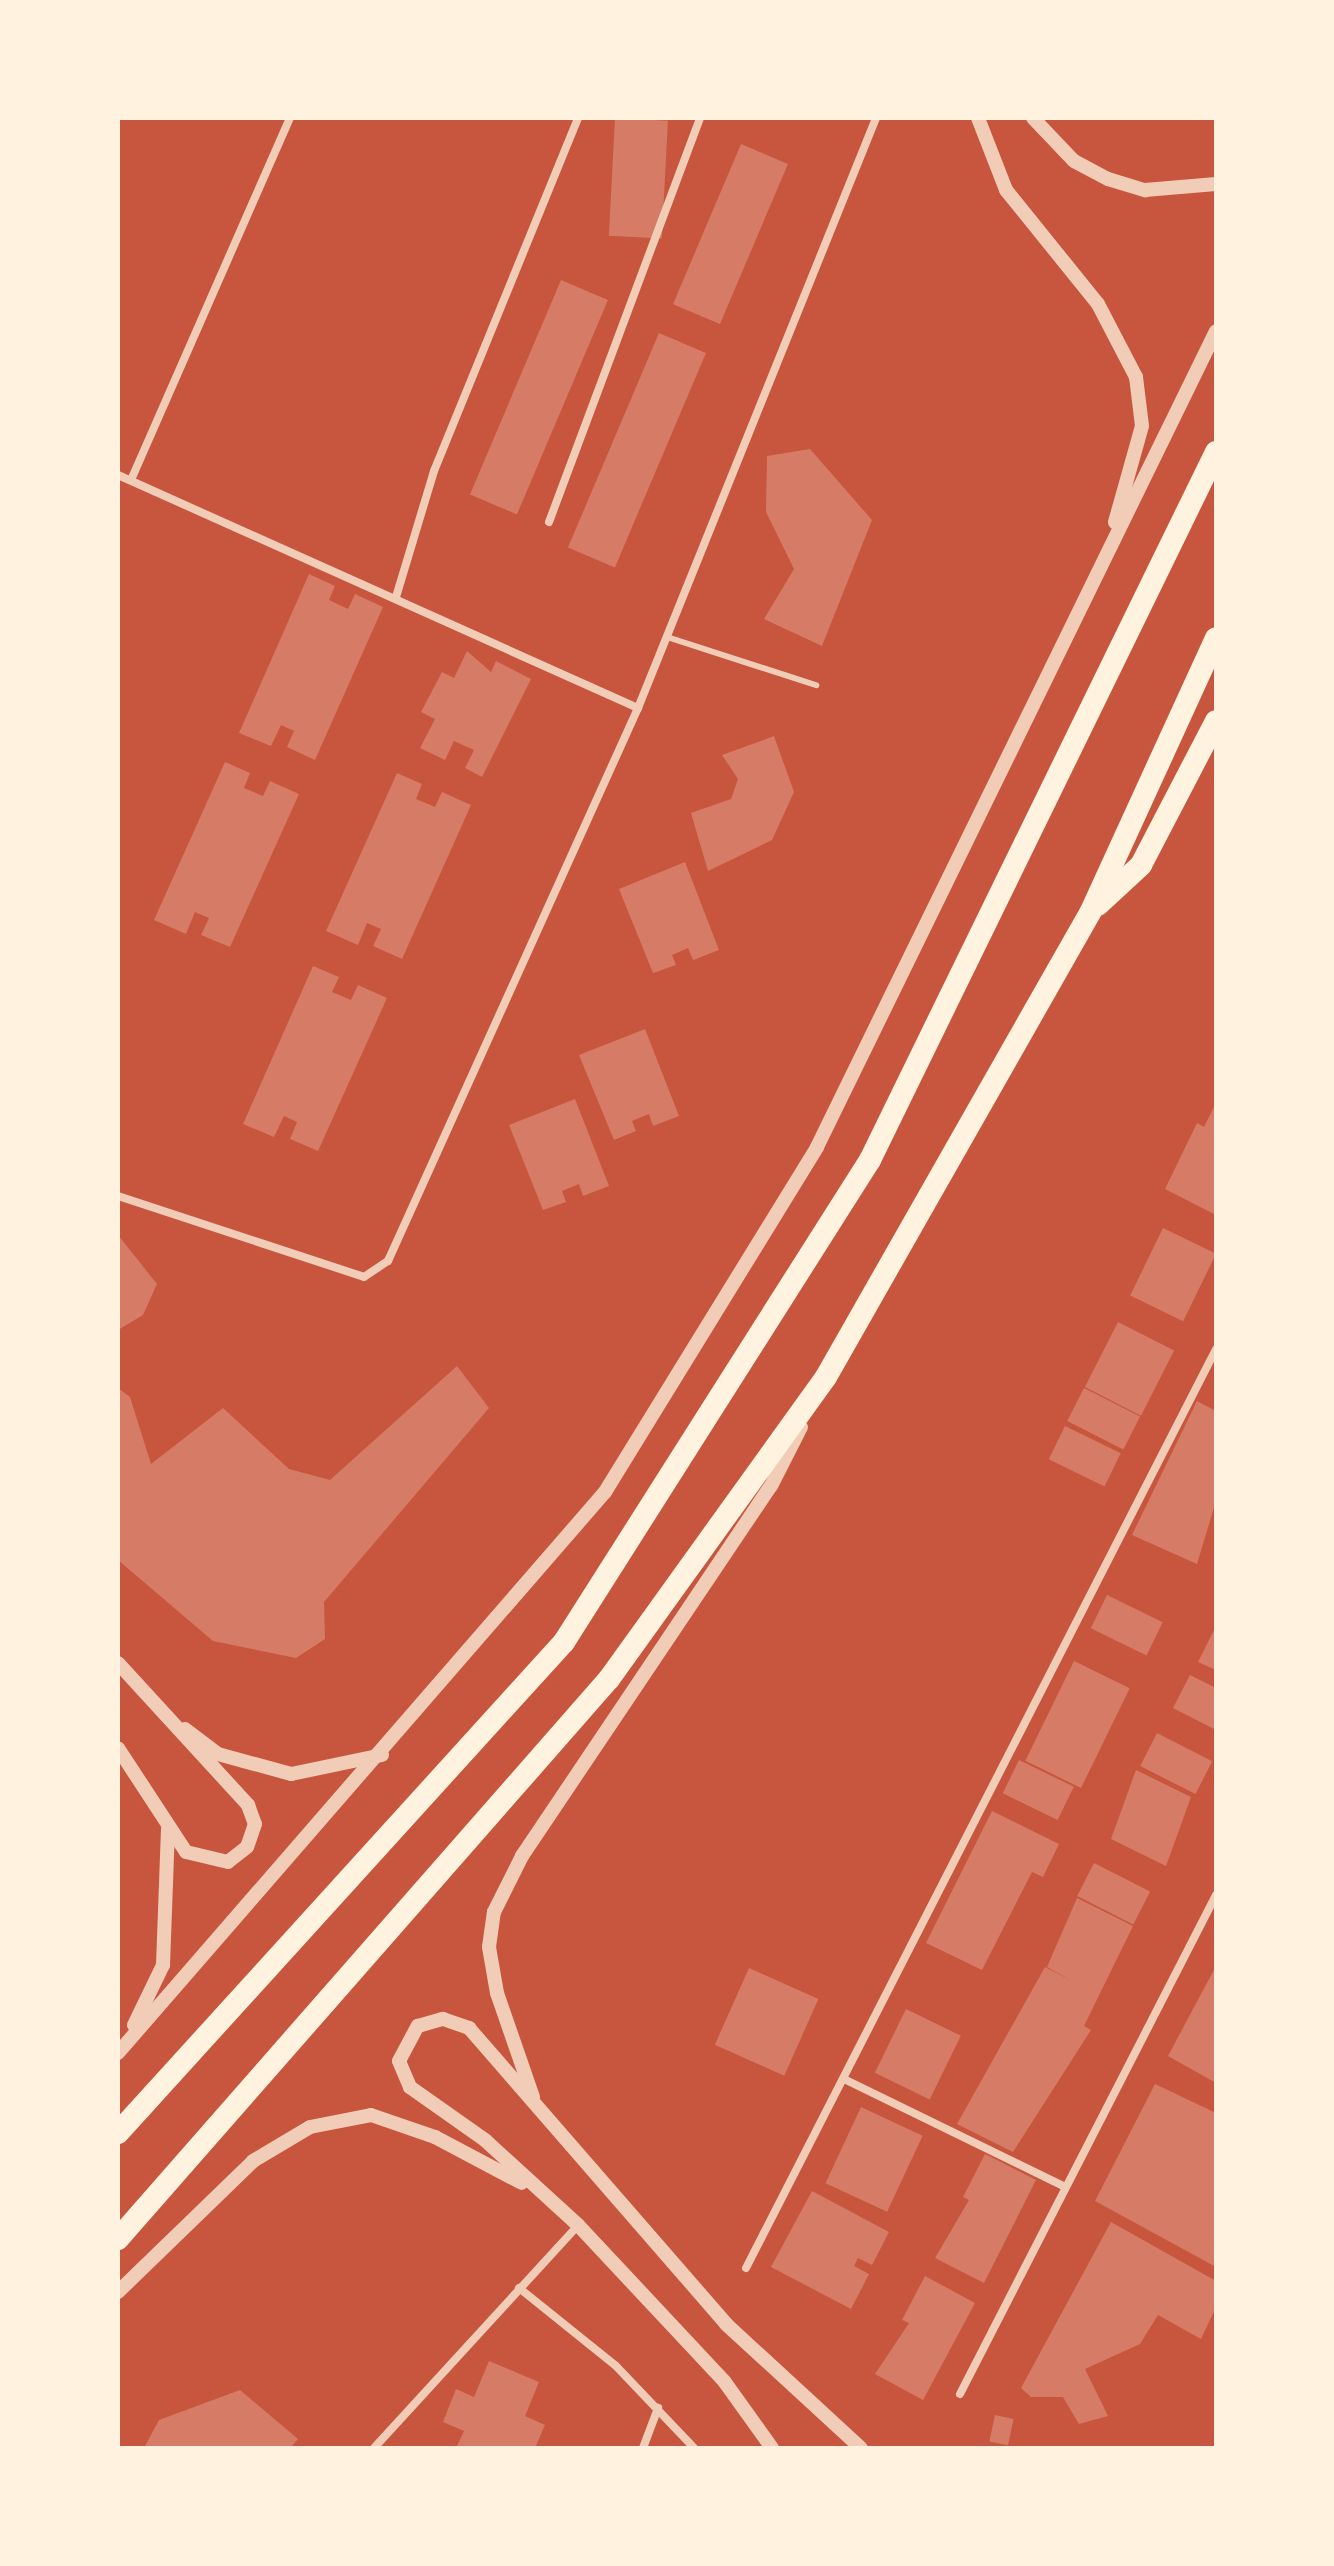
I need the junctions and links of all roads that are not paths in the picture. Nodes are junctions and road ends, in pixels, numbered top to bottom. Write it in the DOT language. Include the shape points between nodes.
graph roads {
  1 [pos="290,118"];
  2 [pos="578,118"];
  3 [pos="700,118"];
  4 [pos="876,118"];
  5 [pos="978,118"];
  6 [pos="1033,118"];
  7 [pos="1216,184"];
  8 [pos="1216,331"];
  9 [pos="1216,452"];
  10 [pos="118,475"];
  11 [pos="131,480"];
  12 [pos="549,522"];
  13 [pos="1105,560"];
  14 [pos="396,597"];
  15 [pos="667,637"];
  16 [pos="1216,638"];
  17 [pos="816,685"];
  18 [pos="638,708"];
  19 [pos="1216,721"];
  20 [pos="1091,911"];
  21 [pos="118,1196"];
  22 [pos="1216,1349"];
  23 [pos="826,1377"];
  24 [pos="118,1663"];
  25 [pos="150,1702"];
  26 [pos="118,1748"];
  27 [pos="382,1755"];
  28 [pos="168,1829"];
  29 [pos="1216,1895"];
  30 [pos="122,2047"];
  31 [pos="844,2079"];
  32 [pos="536,2105"];
  33 [pos="118,2133"];
  34 [pos="1065,2187"];
  35 [pos="535,2190"];
  36 [pos="578,2225"];
  37 [pos="118,2239"];
  38 [pos="746,2268"];
  39 [pos="519,2288"];
  40 [pos="118,2292"];
  41 [pos="960,2394"];
  42 [pos="658,2408"];
  43 [pos="374,2448"];
  44 [pos="643,2448"];
  45 [pos="694,2448"];
  46 [pos="772,2448"];
  47 [pos="861,2448"];
  1 -- 11 [label="street"];
  2 -- 14 [label="street" via="434,471"];
  3 -- 12 [label="street"];
  4 -- 15 [label="street"];
  5 -- 13 [label="street" via="1006,190 1098,304 1136,377 1142,426"];
  6 -- 7 [label="street" via="1074,161 1108,179 1145,190"];
  8 -- 13 [label="street"];
  9 -- 33 [label="highway" via="870,1160 564,1642"];
  10 -- 11 [label="street"];
  11 -- 14 [label="street"];
  13 -- 27 [label="street" via="817,1147 605,1492"];
  14 -- 18 [label="street"];
  15 -- 17 [label="lane"];
  15 -- 18 [label="street"];
  16 -- 20 [label="highway"];
  18 -- 21 [label="street" via="378,1272 364,1277"];
  19 -- 20 [label="highway" via="1141,865"];
  20 -- 23 [label="highway"];
  22 -- 31 [label="street"];
  23 -- 32 [label="street" via="771,1486 522,1856 494,1912 489,1947 497,1993"];
  23 -- 37 [label="highway" via="609,1679"];
  24 -- 25 [label="street"];
  25 -- 27 [label="street" via="218,1754 291,1774"];
  25 -- 28 [label="street" via="248,1805 255,1824 247,1847 228,1862 186,1852"];
  26 -- 28 [label="street"];
  27 -- 30 [label="street"];
  28 -- 30 [label="street" via="163,1965"];
  29 -- 34 [label="street"];
  31 -- 34 [label="street"];
  31 -- 38 [label="street"];
  32 -- 35 [label="street" via="455,2021 418,2026 401,2048 410,2087 485,2140"];
  32 -- 47 [label="street" via="575,2158 726,2324"];
  34 -- 41 [label="street"];
  35 -- 36 [label="street"];
  35 -- 40 [label="street" via="435,2137 371,2115 310,2127 253,2161"];
  36 -- 39 [label="street"];
  36 -- 46 [label="street" via="724,2381"];
  39 -- 42 [label="street"];
  39 -- 43 [label="street"];
  42 -- 44 [label="street"];
  42 -- 45 [label="street"];
}
